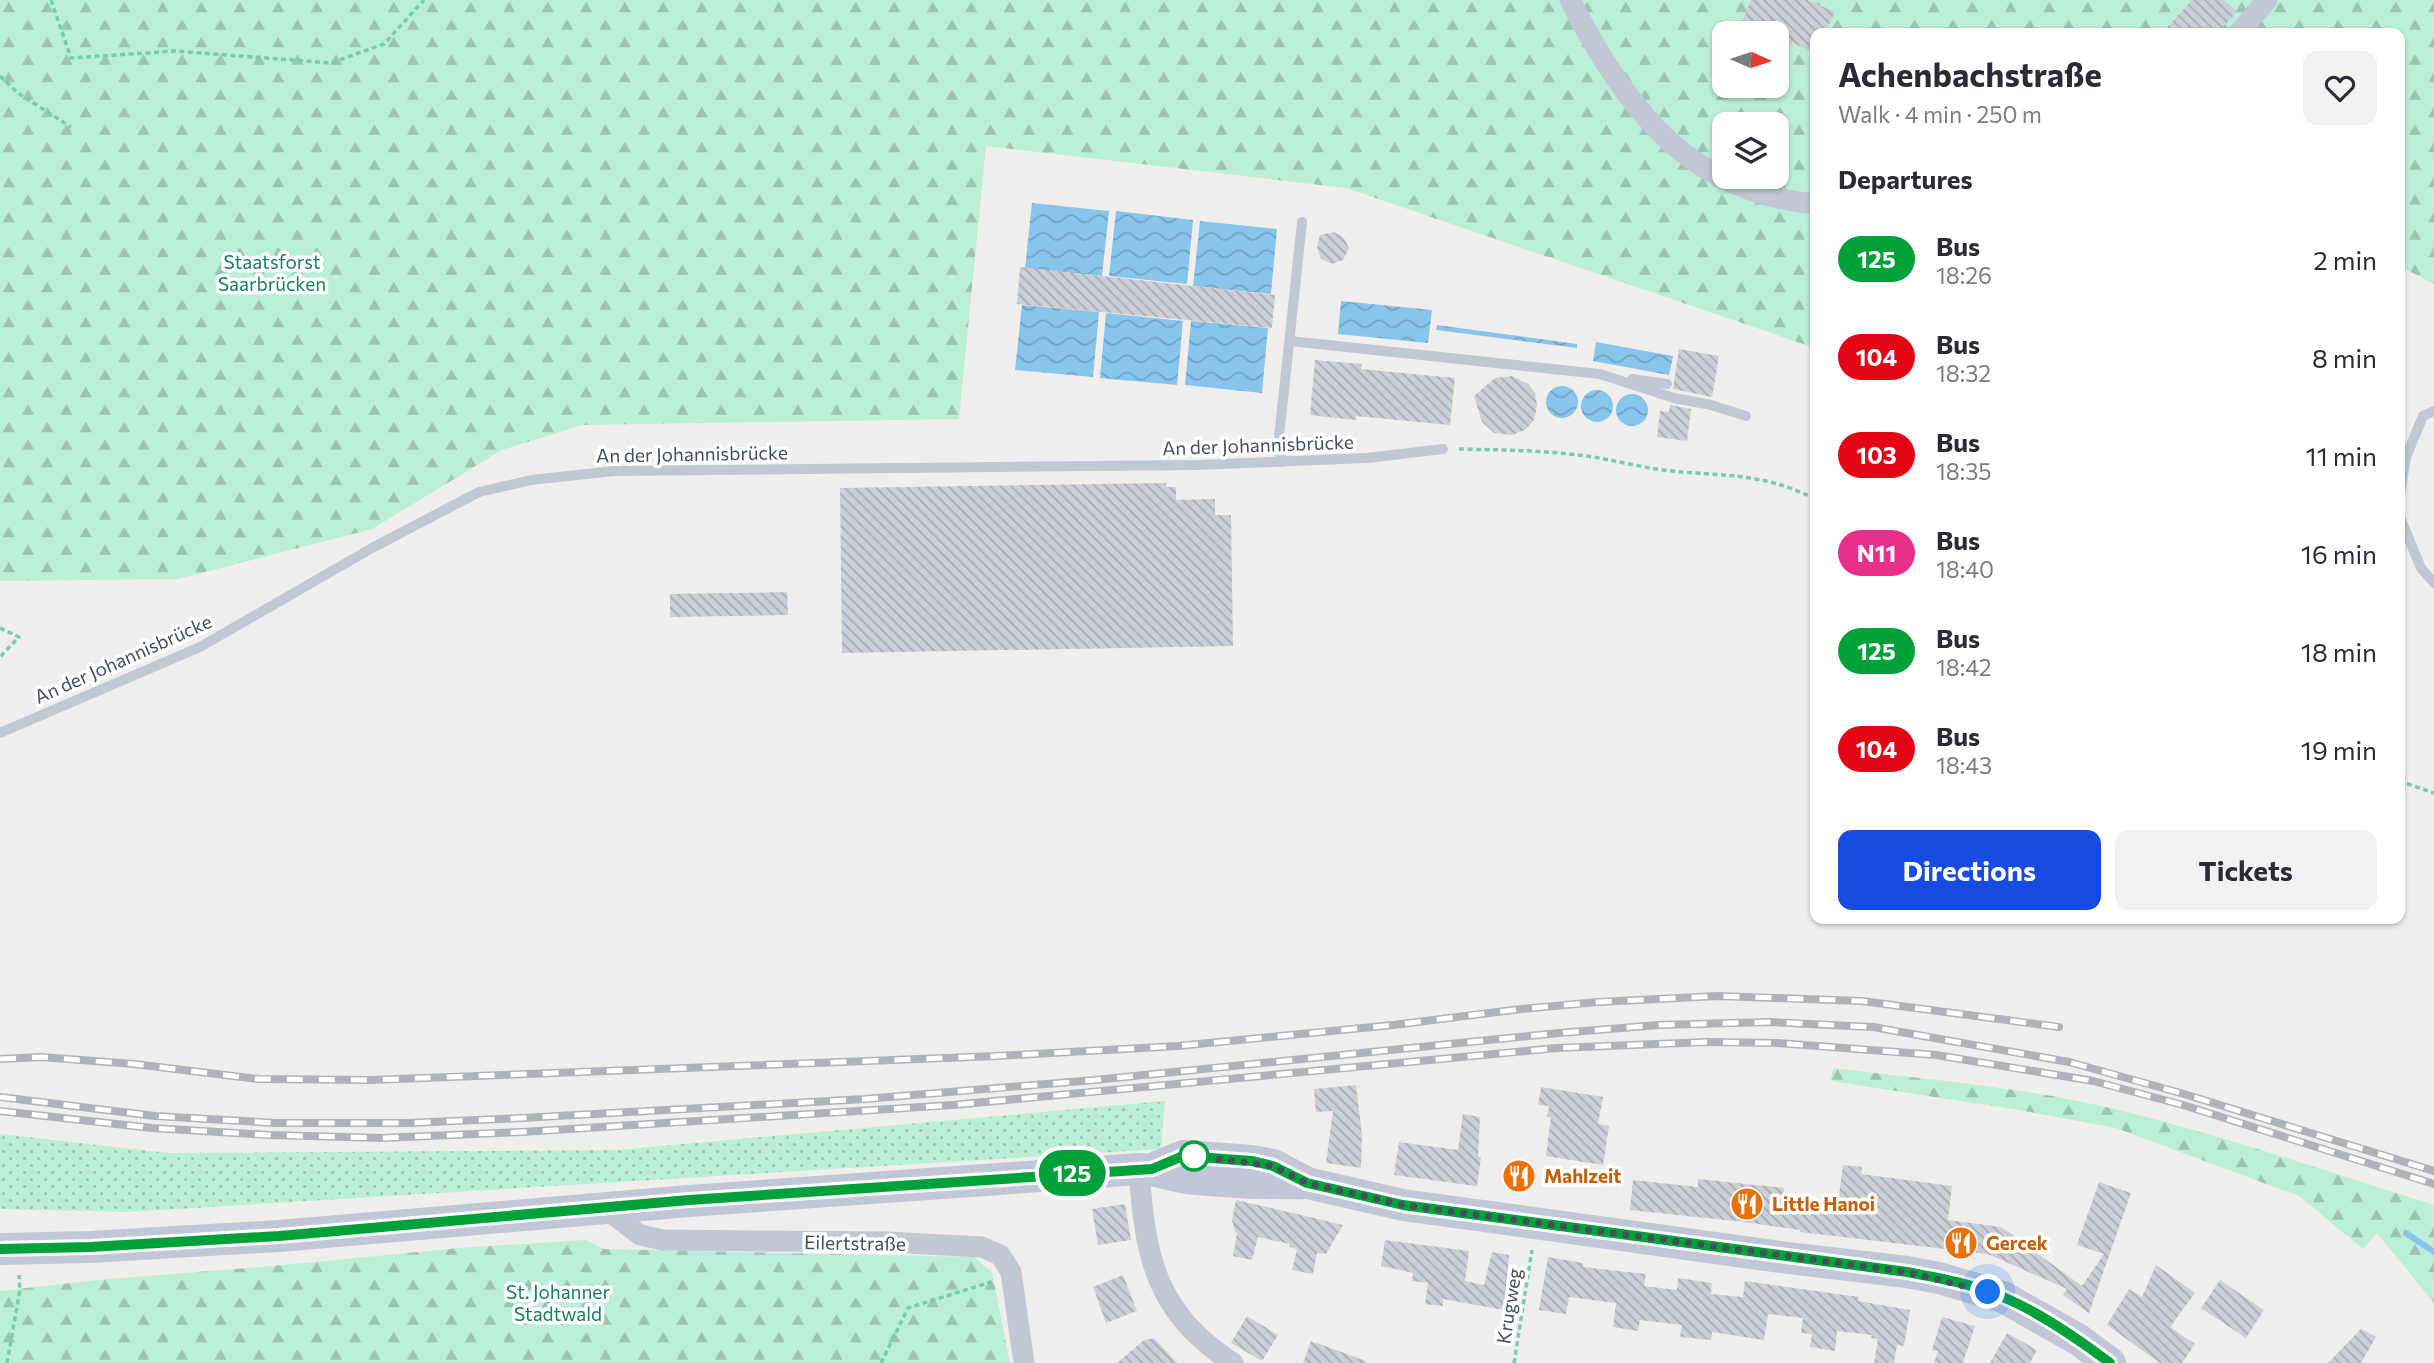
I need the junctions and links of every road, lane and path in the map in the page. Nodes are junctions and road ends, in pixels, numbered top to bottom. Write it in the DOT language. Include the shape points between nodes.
graph roads {
  1 [pos="51,0"];
  2 [pos="424,0"];
  3 [pos="1570,0"];
  4 [pos="2267,0"];
  5 [pos="2243,28"];
  6 [pos="0,76"];
  7 [pos="71,127"];
  8 [pos="1810,204"];
  9 [pos="1302,222"];
  10 [pos="1290,341"];
  11 [pos="1600,373"];
  12 [pos="1667,384"];
  13 [pos="2434,411"];
  14 [pos="1746,416"];
  15 [pos="1443,449"];
  16 [pos="1281,462"];
  17 [pos="2405,463"];
  18 [pos="1810,496"];
  19 [pos="2405,529"];
  20 [pos="2434,583"];
  21 [pos="0,628"];
  22 [pos="0,657"];
  23 [pos="0,733"];
  24 [pos="2405,783"];
  25 [pos="2434,793"];
  26 [pos="1146,1169"];
  27 [pos="606,1209"];
  28 [pos="0,1249"];
  29 [pos="1531,1254"];
  30 [pos="1000,1255"];
  31 [pos="19,1276"];
  32 [pos="7,1363"];
  33 [pos="881,1363"];
  34 [pos="1024,1363"];
  35 [pos="1233,1363"];
  36 [pos="1514,1363"];
  37 [pos="2110,1363"];
  1 -- 2 [label="path" via="71,58 175,51 331,63 384,44"];
  3 -- 8 [label="street" via="1597,52 1634,104 1676,148 1726,182 1783,201"];
  4 -- 5 [label="street"];
  6 -- 7 [label="path"];
  9 -- 10 [label="lane"];
  10 -- 11 [label="lane"];
  10 -- 16 [label="lane" via="1279,438"];
  11 -- 12 [label="lane"];
  11 -- 14 [label="lane"];
  13 -- 17 [label="lane" via="2423,416"];
  15 -- 16 [label="lane, An der Johannisbrücke"];
  15 -- 18 [label="path" via="1581,455 1662,470 1759,478"];
  16 -- 23 [label="lane, An der Johannisbrücke" via="614,471 531,480 479,492 200,647"];
  19 -- 20 [label="lane" via="2421,568"];
  21 -- 22 [label="path" via="19,637"];
  24 -- 25 [label="path"];
  26 -- 27 [label="main road"];
  26 -- 35 [label="street" via="1142,1214 1149,1255 1162,1290 1202,1340"];
  26 -- 37 [label="main road" via="1183,1178 1307,1183 1403,1205 1939,1278 2003,1297"];
  27 -- 28 [label="main road" via="279,1236"];
  27 -- 30 [label="street, Eilertstraße" via="640,1235 663,1240 887,1242 982,1247"];
  29 -- 36 [label="path, Krugweg"];
  30 -- 33 [label="path" via="999,1280 908,1308"];
  30 -- 34 [label="street" via="1011,1272"];
  31 -- 32 [label="path"];
}
